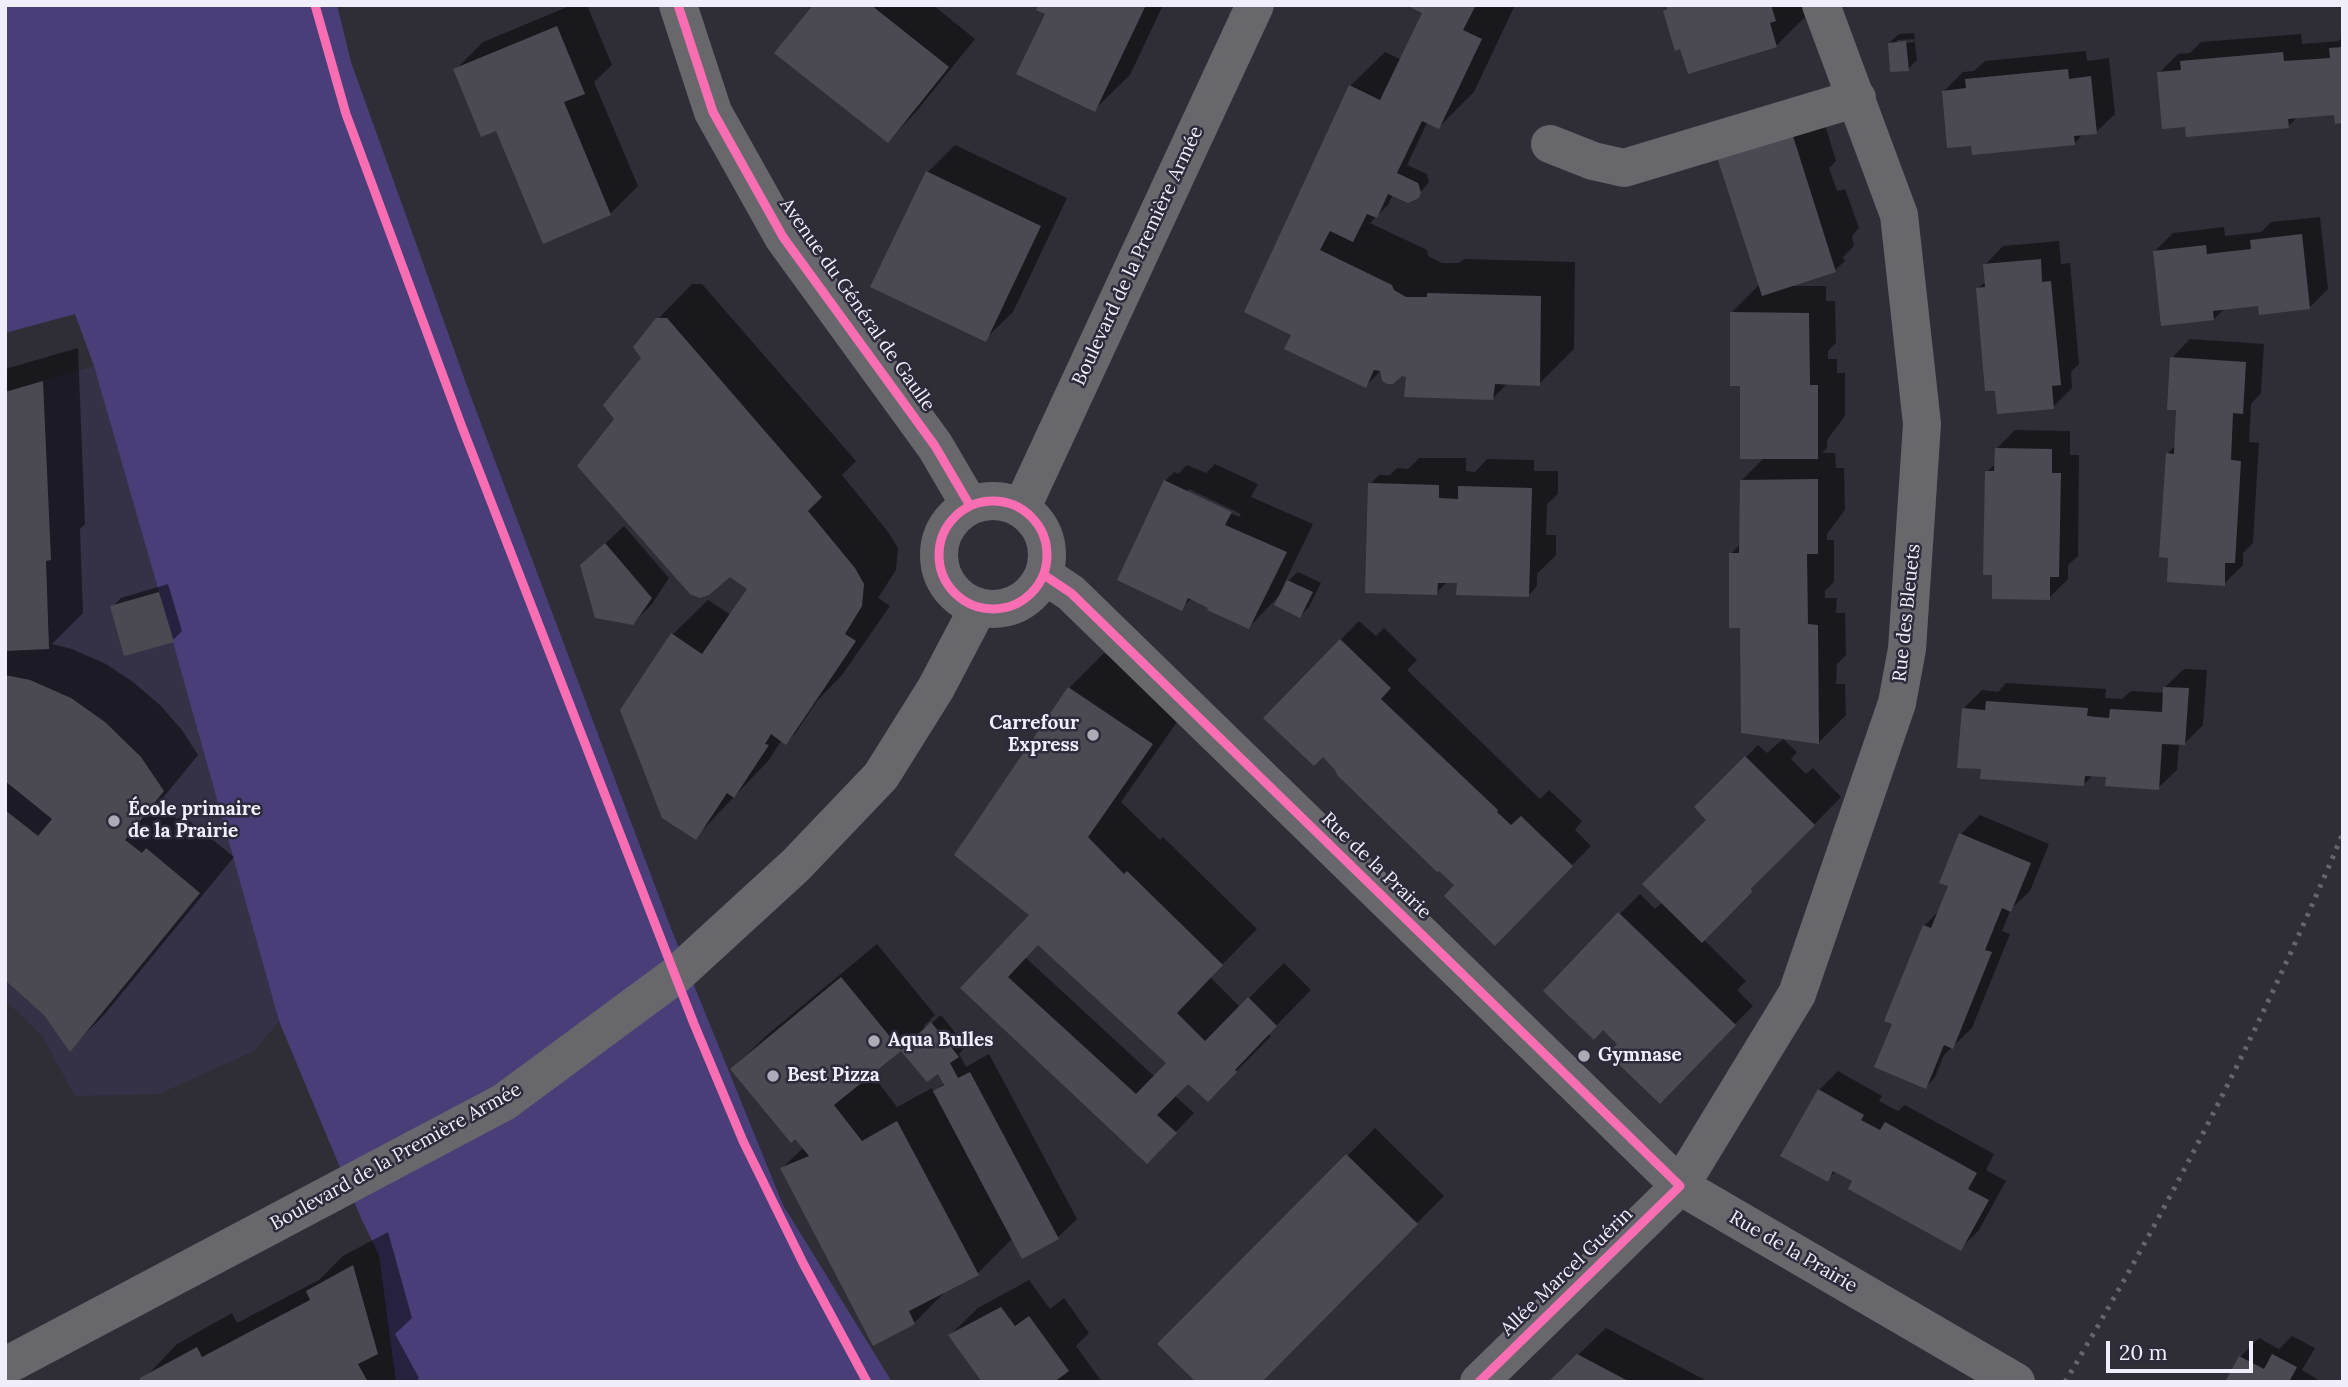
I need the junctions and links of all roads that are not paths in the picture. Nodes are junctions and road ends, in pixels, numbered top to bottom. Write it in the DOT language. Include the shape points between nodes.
graph roads {
  1 [pos="678,5"];
  2 [pos="1255,5"];
  3 [pos="1821,5"];
  4 [pos="1857,99"];
  5 [pos="1550,144"];
  6 [pos="969,504"];
  7 [pos="1021,507"];
  8 [pos="1044,575"];
  9 [pos="978,608"];
  10 [pos="1680,1186"];
  11 [pos="12,1365"];
  12 [pos="1479,1382"];
  13 [pos="2016,1382"];
  1 -- 6 [label="street, Avenue du Général de Gaulle" via="713,112 783,237 935,446"];
  2 -- 7 [label="street, Boulevard de la Première Armée"];
  3 -- 4 [label="street, Rue des Bleuets"];
  4 -- 5 [label="street" via="1624,168"];
  4 -- 10 [label="street, Rue des Bleuets" via="1899,215 1923,424 1907,649 1897,703 1797,994"];
  6 -- 7 [label="street" via="996,499"];
  6 -- 9 [label="street" via="945,527 937,559 949,590"];
  7 -- 8 [label="street" via="1040,526 1047,550"];
  8 -- 9 [label="street" via="1028,597 1004,609"];
  8 -- 10 [label="street, Rue de la Prairie" via="1070,593"];
  9 -- 11 [label="street, Boulevard de la Première Armée" via="936,688 880,776 796,865 676,975 504,1102"];
  10 -- 12 [label="street, Allée Marcel Guérin"];
  10 -- 13 [label="street, Rue de la Prairie"];
}
